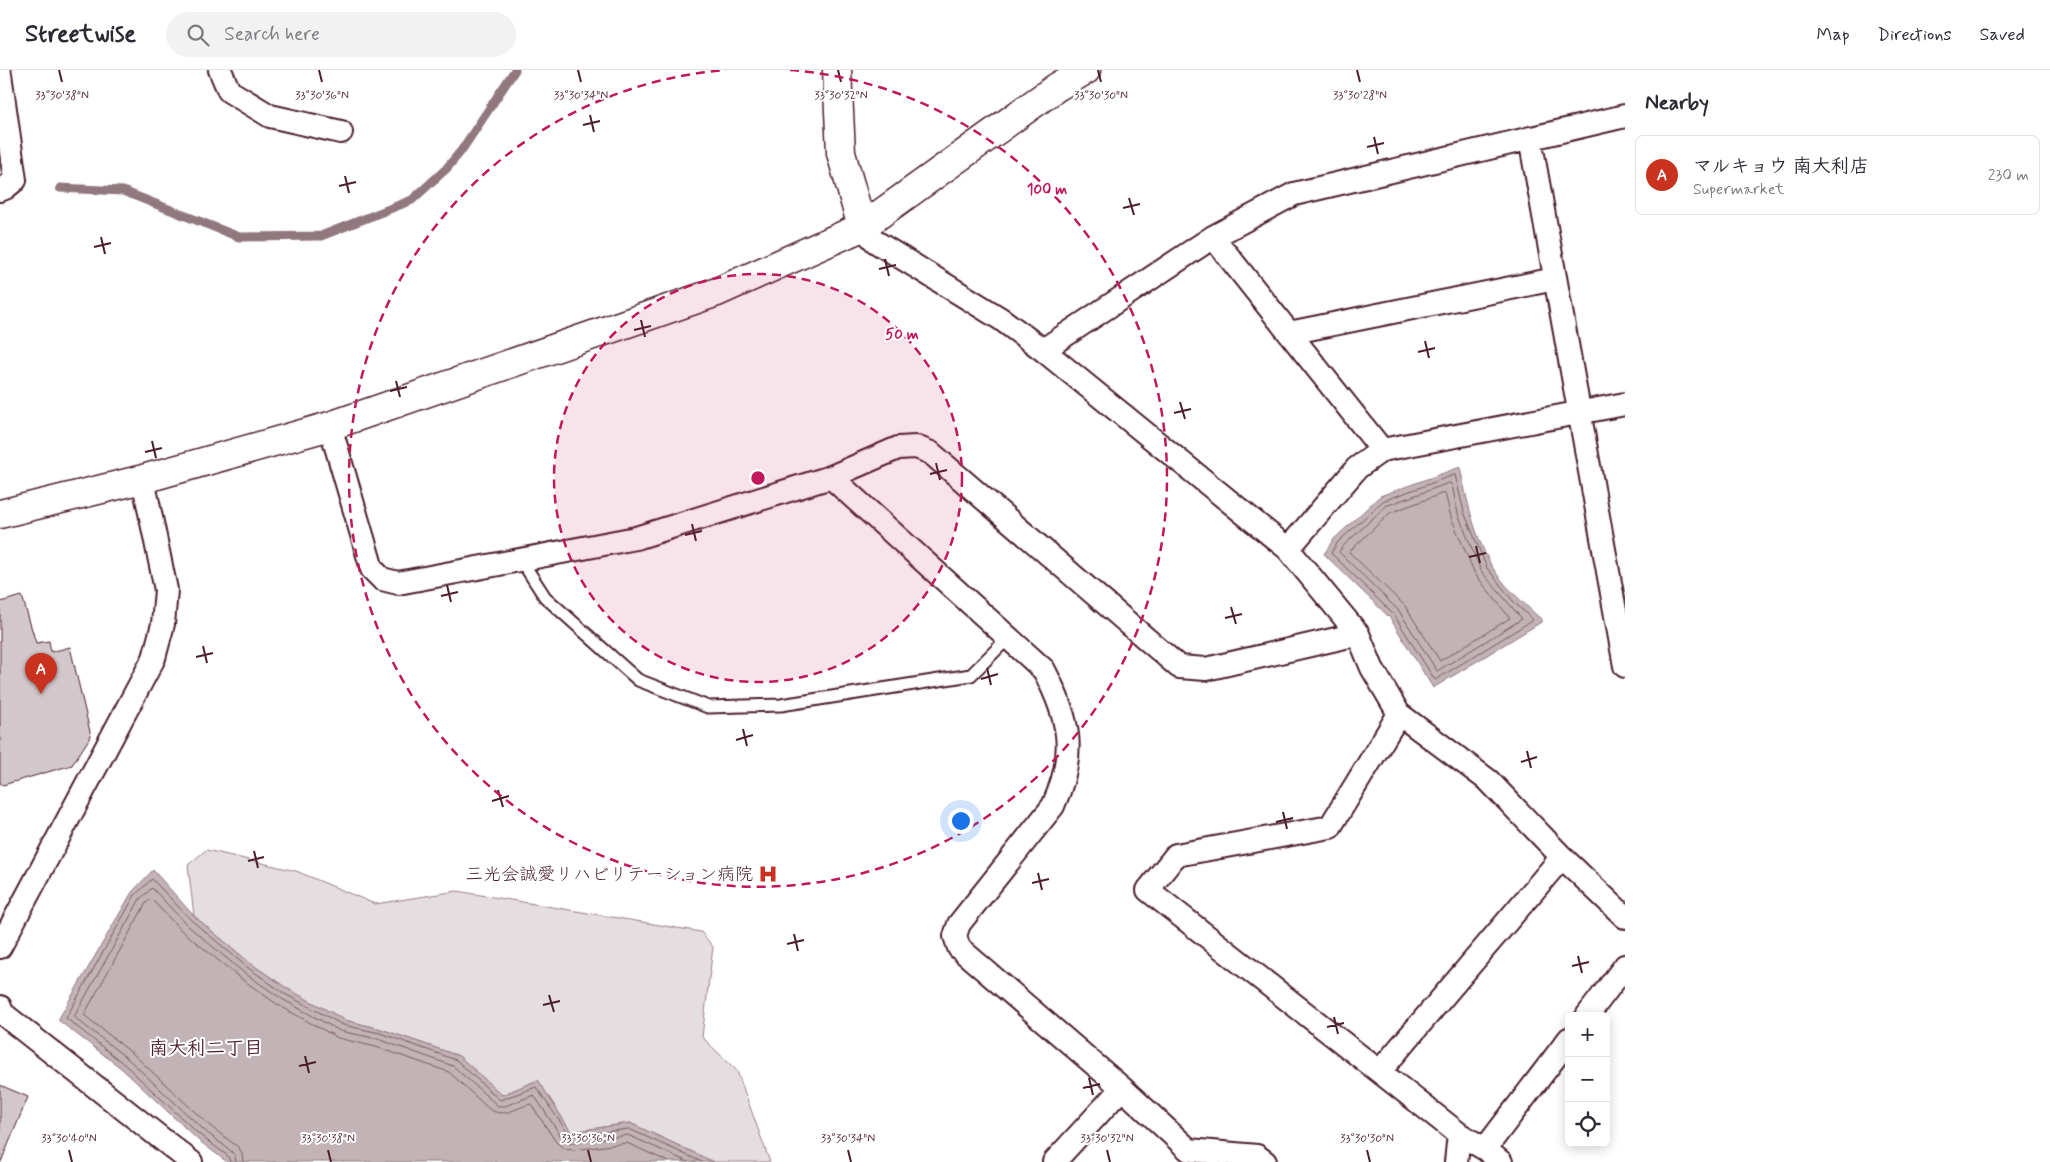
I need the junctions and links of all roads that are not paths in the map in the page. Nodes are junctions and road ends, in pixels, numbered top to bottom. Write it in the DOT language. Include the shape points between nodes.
graph roads {
  1 [pos="220,70"];
  2 [pos="837,70"];
  3 [pos="1086,70"];
  4 [pos="0,74"];
  5 [pos="1625,116"];
  6 [pos="341,132"];
  7 [pos="1530,138"];
  8 [pos="0,190"];
  9 [pos="862,227"];
  10 [pos="1212,236"];
  11 [pos="1556,279"];
  12 [pos="1289,333"];
  13 [pos="1043,350"];
  14 [pos="1625,404"];
  15 [pos="1579,412"];
  16 [pos="330,426"];
  17 [pos="1382,450"];
  18 [pos="831,477"];
  19 [pos="143,479"];
  20 [pos="0,514"];
  21 [pos="1288,548"];
  22 [pos="521,560"];
  23 [pos="1358,634"];
  24 [pos="1008,638"];
  25 [pos="1625,666"];
  26 [pos="1399,714"];
  27 [pos="1562,857"];
  28 [pos="1625,917"];
  29 [pos="0,947"];
  30 [pos="1625,966"];
  31 [pos="0,1007"];
  32 [pos="1590,1012"];
  33 [pos="1565,1045"];
  34 [pos="1380,1071"];
  35 [pos="1122,1088"];
  36 [pos="1459,1134"];
  37 [pos="1493,1156"];
  38 [pos="191,1162"];
  39 [pos="1054,1162"];
  40 [pos="1265,1162"];
  41 [pos="1456,1162"];
  1 -- 6 [label="street" via="229,91 270,116"];
  2 -- 9 [label="street" via="841,153"];
  3 -- 9 [label="street" via="1057,87"];
  4 -- 8 [label="street" via="15,180"];
  5 -- 7 [label="street"];
  7 -- 10 [label="street" via="1294,194"];
  7 -- 11 [label="street"];
  9 -- 13 [label="street" via="876,242 1002,319"];
  9 -- 16 [label="street" via="717,292"];
  10 -- 12 [label="street"];
  10 -- 13 [label="street"];
  11 -- 12 [label="street"];
  11 -- 15 [label="street"];
  12 -- 17 [label="street"];
  13 -- 21 [label="street"];
  14 -- 15 [label="street"];
  15 -- 17 [label="street"];
  15 -- 25 [label="street"];
  16 -- 19 [label="street"];
  16 -- 22 [label="street" via="372,569 382,579 398,583"];
  17 -- 21 [label="street" via="1357,468"];
  18 -- 22 [label="street" via="636,538"];
  18 -- 23 [label="street" via="898,448 916,447 931,454 1179,666 1206,670"];
  18 -- 24 [label="street"];
  19 -- 20 [label="street"];
  19 -- 29 [label="street" via="166,590 163,624 154,658"];
  21 -- 23 [label="street"];
  22 -- 24 [label="lane" via="544,597 638,680 708,707 781,705 971,675"];
  23 -- 26 [label="street" via="1372,668"];
  24 -- 35 [label="street" via="1044,670 1058,696 1066,723 1066,766 1053,806 959,924 955,936 959,948"];
  26 -- 27 [label="street" via="1489,781"];
  26 -- 34 [label="street" via="1330,828 1176,855 1148,890"];
  27 -- 28 [label="street"];
  27 -- 34 [label="street"];
  30 -- 32 [label="street"];
  31 -- 38 [label="street" via="2,1013"];
  33 -- 37 [label="street"];
  34 -- 36 [label="street"];
  35 -- 39 [label="street"];
  35 -- 40 [label="street" via="1189,1150 1257,1156"];
  36 -- 37 [label="street"];
  36 -- 41 [label="street"];
}
